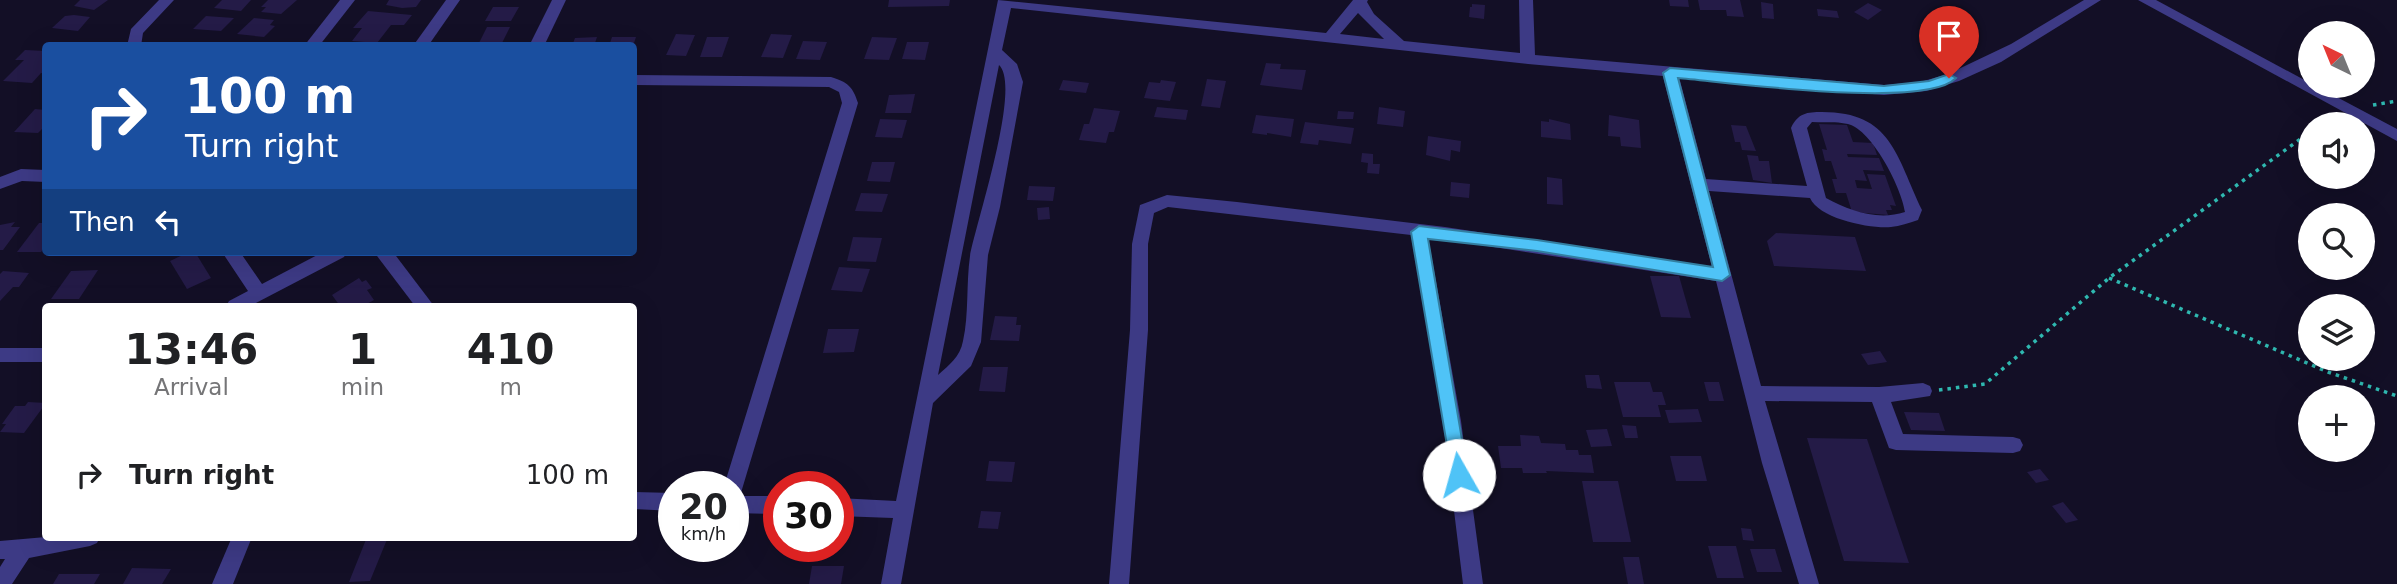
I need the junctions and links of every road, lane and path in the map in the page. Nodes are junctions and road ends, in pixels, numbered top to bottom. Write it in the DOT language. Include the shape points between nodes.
graph roads {
  1 [pos="167,0"];
  2 [pos="348,0"];
  3 [pos="453,0"];
  4 [pos="559,0"];
  5 [pos="1526,0"];
  6 [pos="2094,0"];
  7 [pos="2145,0"];
  8 [pos="1360,1"];
  9 [pos="1005,2"];
  10 [pos="1331,36"];
  11 [pos="135,42"];
  12 [pos="314,42"];
  13 [pos="423,42"];
  14 [pos="538,42"];
  15 [pos="1399,44"];
  16 [pos="995,52"];
  17 [pos="1528,59"];
  18 [pos="1670,73"];
  19 [pos="637,80"];
  20 [pos="2397,135"];
  21 [pos="2298,141"];
  22 [pos="973,156"];
  23 [pos="1001,159"];
  24 [pos="42,176"];
  25 [pos="2,180"];
  26 [pos="1697,184"];
  27 [pos="1816,192"];
  28 [pos="1419,232"];
  29 [pos="234,256"];
  30 [pos="330,256"];
  31 [pos="386,256"];
  32 [pos="1722,275"];
  33 [pos="2109,278"];
  34 [pos="259,294"];
  35 [pos="241,303"];
  36 [pos="423,303"];
  37 [pos="0,355"];
  38 [pos="42,355"];
  39 [pos="1923,391"];
  40 [pos="1755,393"];
  41 [pos="1879,395"];
  42 [pos="2397,396"];
  43 [pos="924,400"];
  44 [pos="2013,445"];
  45 [pos="739,471"];
  46 [pos="637,501"];
  47 [pos="658,502"];
  48 [pos="854,508"];
  49 [pos="904,510"];
  50 [pos="71,541"];
  51 [pos="241,541"];
  52 [pos="0,550"];
  53 [pos="23,551"];
  54 [pos="0,584"];
  55 [pos="222,584"];
  56 [pos="891,584"];
  57 [pos="1119,584"];
  58 [pos="1473,584"];
  59 [pos="1809,584"];
  1 -- 11 [label="street" via="136,32"];
  2 -- 12 [label="street"];
  3 -- 13 [label="street"];
  4 -- 14 [label="street"];
  5 -- 17 [label="street"];
  6 -- 18 [label="street" via="2040,33 1931,85 1884,90"];
  7 -- 20 [label="street"];
  8 -- 10 [label="street"];
  8 -- 15 [label="street" via="1368,17"];
  9 -- 10 [label="street"];
  9 -- 16 [label="street"];
  10 -- 15 [label="street"];
  15 -- 17 [label="street"];
  16 -- 22 [label="street"];
  16 -- 23 [label="street" via="1012,68 1014,82"];
  17 -- 18 [label="street"];
  18 -- 26 [label="street"];
  19 -- 45 [label="street" via="831,82 850,96"];
  21 -- 33 [label="path"];
  22 -- 23 [label="street"];
  22 -- 43 [label="street"];
  23 -- 43 [label="street" via="979,255 972,342 965,361"];
  24 -- 25 [label="street"];
  26 -- 27 [label="street"];
  26 -- 32 [label="street"];
  27 -- 27 [label="street" via="1799,128 1802,121 1810,117 1853,120 1869,126 1914,210 1905,219 1867,220 1829,208"];
  28 -- 32 [label="street" via="1537,245"];
  28 -- 57 [label="street" via="1271,210 1167,201 1146,209"];
  28 -- 58 [label="street" via="1452,421"];
  29 -- 34 [label="street"];
  30 -- 34 [label="street"];
  31 -- 36 [label="street"];
  32 -- 40 [label="street"];
  33 -- 39 [label="path" via="1985,384"];
  33 -- 42 [label="path" via="2328,372"];
  34 -- 35 [label="street"];
  37 -- 38 [label="street"];
  39 -- 41 [label="street"];
  40 -- 41 [label="street"];
  40 -- 59 [label="street"];
  41 -- 44 [label="street" via="1896,442"];
  43 -- 49 [label="street"];
  46 -- 47 [label="street"];
  48 -- 49 [label="street"];
  49 -- 56 [label="street"];
  50 -- 53 [label="street"];
  51 -- 55 [label="street"];
  52 -- 53 [label="street"];
  53 -- 54 [label="street"];
}
